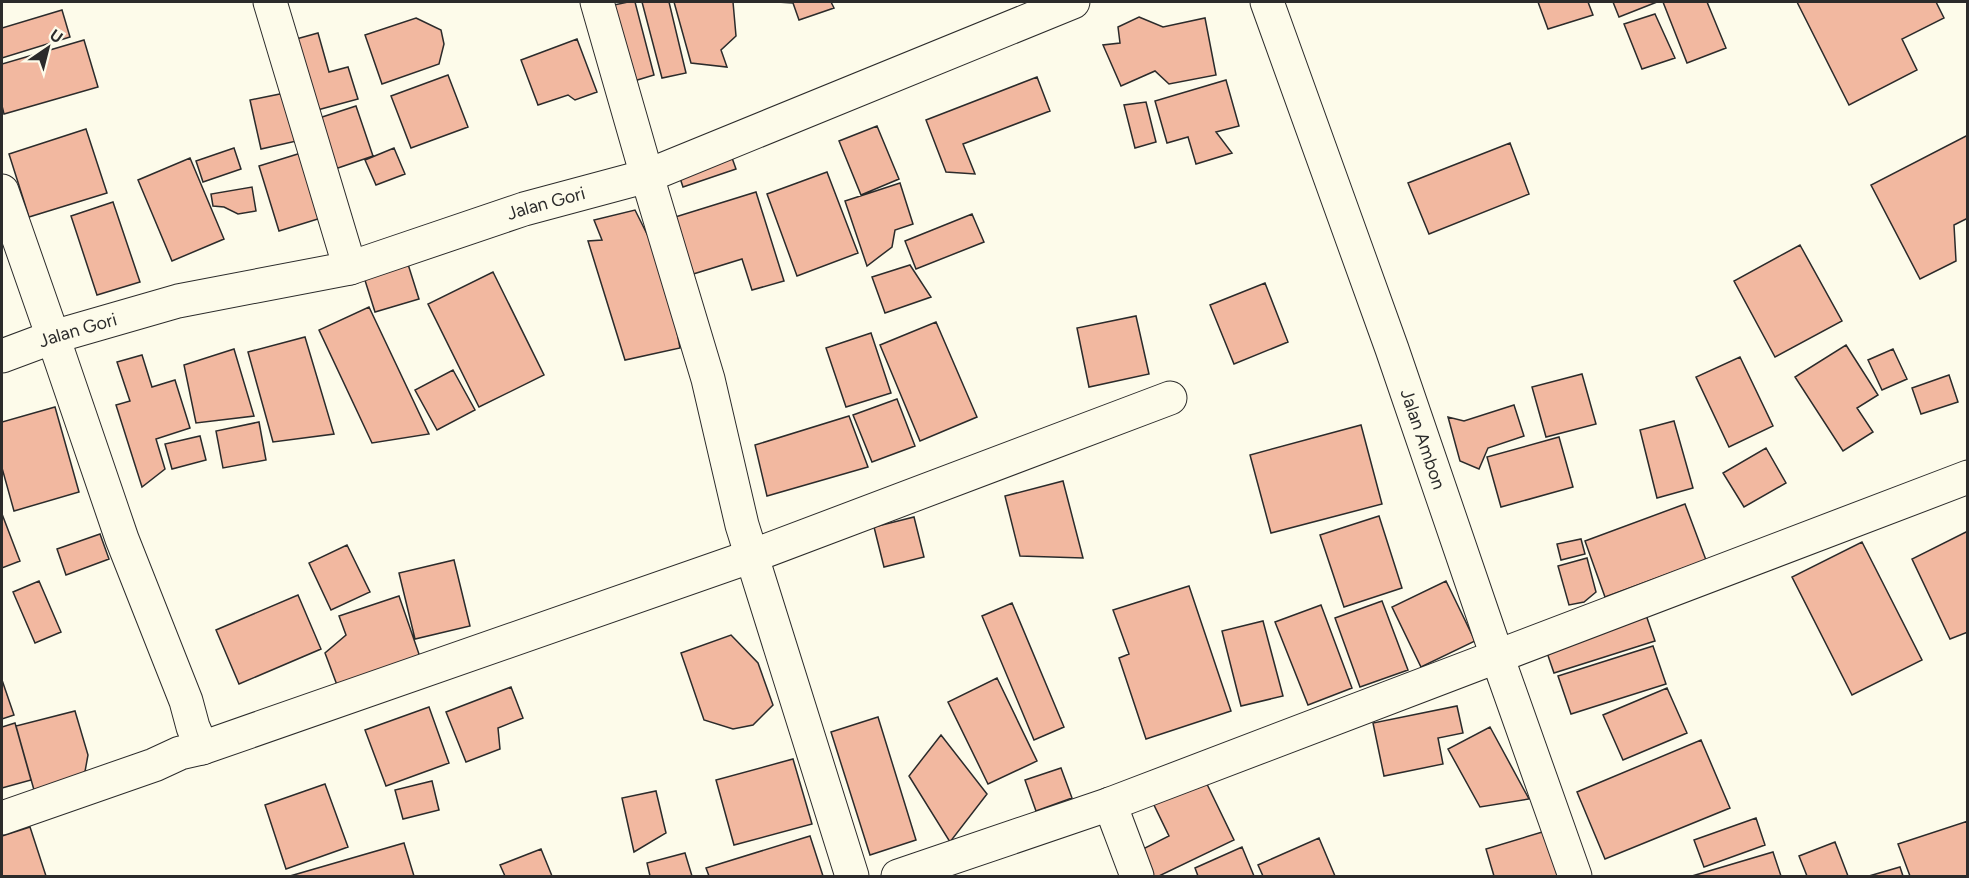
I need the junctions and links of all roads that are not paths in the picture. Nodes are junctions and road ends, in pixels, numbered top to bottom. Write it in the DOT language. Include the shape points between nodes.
graph roads {
  1 [pos="270,2"];
  2 [pos="597,2"];
  3 [pos="1073,2"];
  4 [pos="1267,2"];
  5 [pos="647,176"];
  6 [pos="2,191"];
  7 [pos="351,268"];
  8 [pos="53,337"];
  9 [pos="2,356"];
  10 [pos="1170,398"];
  11 [pos="1968,477"];
  12 [pos="752,556"];
  13 [pos="1497,656"];
  14 [pos="201,748"];
  15 [pos="1110,804"];
  16 [pos="2,818"];
  17 [pos="852,876"];
  18 [pos="898,876"];
  19 [pos="1137,876"];
  20 [pos="1575,876"];
  1 -- 7 [label="street"];
  2 -- 5 [label="street"];
  3 -- 5 [label="street, Jalan Gori"];
  4 -- 13 [label="street, Jalan Ambon"];
  5 -- 7 [label="street, Jalan Gori" via="524,209"];
  5 -- 12 [label="street" via="708,379"];
  6 -- 8 [label="street"];
  7 -- 8 [label="street, Jalan Gori" via="178,301"];
  8 -- 9 [label="street, Jalan Gori"];
  8 -- 14 [label="street" via="122,539"];
  10 -- 12 [label="street"];
  11 -- 13 [label="street"];
  12 -- 14 [label="street"];
  12 -- 17 [label="street"];
  13 -- 15 [label="street"];
  13 -- 20 [label="street, Jalan Ambon"];
  14 -- 16 [label="street"];
  15 -- 18 [label="street"];
  15 -- 19 [label="street"];
}
